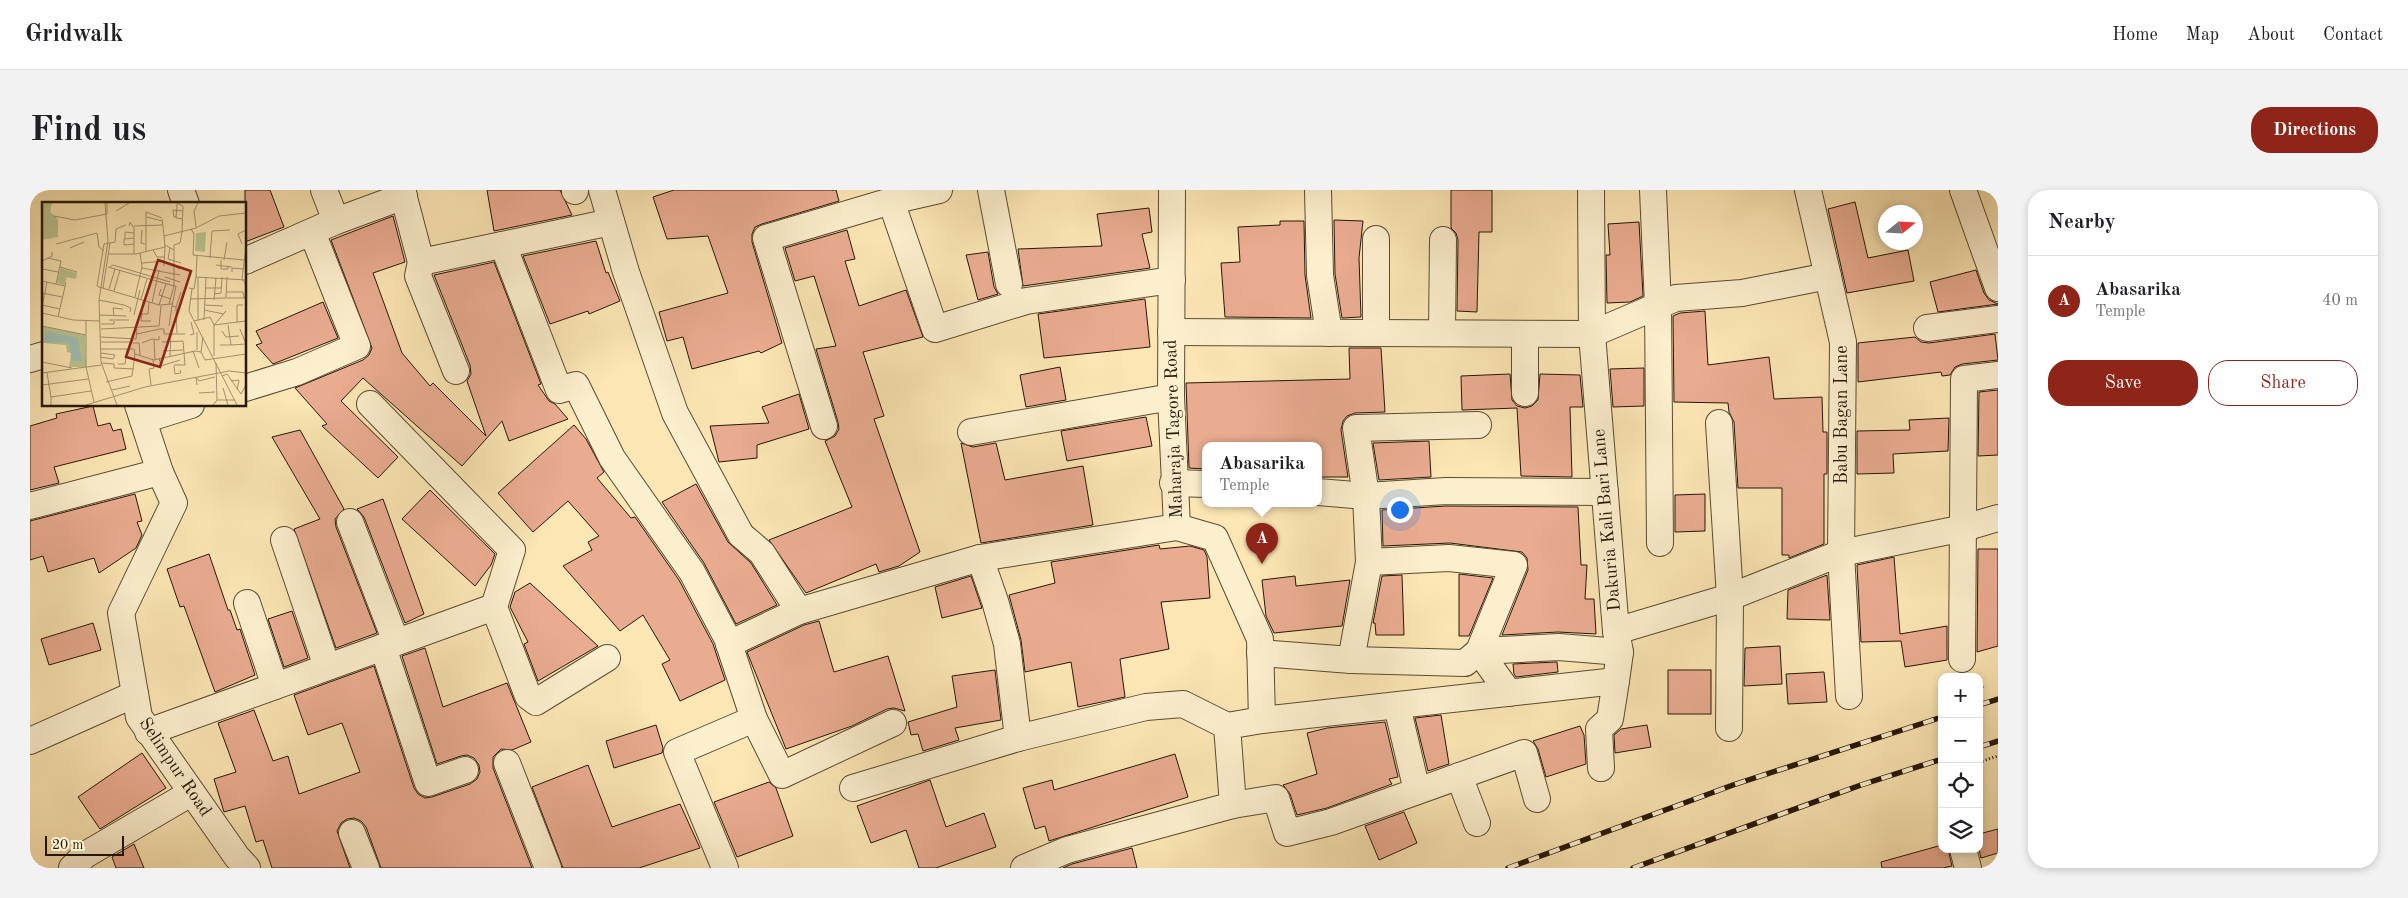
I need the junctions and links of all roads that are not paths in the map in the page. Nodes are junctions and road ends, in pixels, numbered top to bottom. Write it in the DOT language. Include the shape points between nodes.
graph roads {
  1 [pos="181,190"];
  2 [pos="324,190"];
  3 [pos="602,190"];
  4 [pos="939,190"];
  5 [pos="991,190"];
  6 [pos="1172,190"];
  7 [pos="1318,190"];
  8 [pos="1591,190"];
  9 [pos="1653,190"];
  10 [pos="1808,190"];
  11 [pos="1963,190"];
  12 [pos="403,193"];
  13 [pos="892,201"];
  14 [pos="185,202"];
  15 [pos="336,222"];
  16 [pos="611,222"];
  17 [pos="312,232"];
  18 [pos="1376,239"];
  19 [pos="1443,240"];
  20 [pos="503,245"];
  21 [pos="246,261"];
  22 [pos="421,262"];
  23 [pos="1828,276"];
  24 [pos="1172,280"];
  25 [pos="1009,284"];
  26 [pos="1998,288"];
  27 [pos="1658,306"];
  28 [pos="1998,319"];
  29 [pos="1926,328"];
  30 [pos="1171,332"];
  31 [pos="1329,333"];
  32 [pos="1376,333"];
  33 [pos="1442,333"];
  34 [pos="1525,334"];
  35 [pos="1592,334"];
  36 [pos="456,371"];
  37 [pos="1998,375"];
  38 [pos="246,388"];
  39 [pos="1525,393"];
  40 [pos="1171,397"];
  41 [pos="370,404"];
  42 [pos="185,406"];
  43 [pos="141,412"];
  44 [pos="1720,423"];
  45 [pos="1478,425"];
  46 [pos="824,426"];
  47 [pos="972,432"];
  48 [pos="160,472"];
  49 [pos="1173,483"];
  50 [pos="1202,484"];
  51 [pos="1322,492"];
  52 [pos="1605,492"];
  53 [pos="1366,496"];
  54 [pos="30,506"];
  55 [pos="1998,518"];
  56 [pos="350,522"];
  57 [pos="1177,527"];
  58 [pos="1964,528"];
  59 [pos="284,540"];
  60 [pos="1660,543"];
  61 [pos="1841,553"];
  62 [pos="980,558"];
  63 [pos="1369,562"];
  64 [pos="1730,597"];
  65 [pos="246,603"];
  66 [pos="494,606"];
  67 [pos="798,611"];
  68 [pos="1618,641"];
  69 [pos="390,644"];
  70 [pos="729,644"];
  71 [pos="1479,651"];
  72 [pos="1260,653"];
  73 [pos="607,658"];
  74 [pos="1962,658"];
  75 [pos="1352,660"];
  76 [pos="327,667"];
  77 [pos="1616,681"];
  78 [pos="275,686"];
  79 [pos="1509,693"];
  80 [pos="135,694"];
  81 [pos="1849,696"];
  82 [pos="1397,706"];
  83 [pos="754,719"];
  84 [pos="1262,720"];
  85 [pos="893,723"];
  86 [pos="1227,726"];
  87 [pos="1729,728"];
  88 [pos="148,732"];
  89 [pos="1018,738"];
  90 [pos="30,741"];
  91 [pos="507,763"];
  92 [pos="1601,768"];
  93 [pos="464,770"];
  94 [pos="1459,776"];
  95 [pos="853,788"];
  96 [pos="1418,791"];
  97 [pos="191,793"];
  98 [pos="1537,799"];
  99 [pos="1233,805"];
  100 [pos="1477,823"];
  101 [pos="352,833"];
  102 [pos="1964,853"];
  103 [pos="72,868"];
  104 [pos="247,868"];
  105 [pos="366,868"];
  106 [pos="548,868"];
  107 [pos="725,868"];
  108 [pos="1024,868"];
  109 [pos="1968,868"];
  1 -- 14 [label="street"];
  2 -- 15 [label="street"];
  3 -- 16 [label="street"];
  4 -- 13 [label="street"];
  5 -- 25 [label="street"];
  6 -- 24 [label="street, Maharaja Tagore Road"];
  7 -- 31 [label="street" via="1320,275"];
  8 -- 35 [label="street, Dakuria Kali Bari Lane"];
  9 -- 27 [label="street"];
  10 -- 23 [label="street, Babu Bagan Lane"];
  11 -- 26 [label="street"];
  12 -- 15 [label="street"];
  12 -- 22 [label="street"];
  13 -- 24 [label="street" via="935,329 1026,301"];
  13 -- 46 [label="street" via="766,238"];
  15 -- 17 [label="street"];
  16 -- 20 [label="street"];
  16 -- 67 [label="street" via="675,413 741,535 762,553"];
  17 -- 21 [label="street"];
  17 -- 38 [label="street" via="357,346 297,372"];
  18 -- 32 [label="street"];
  19 -- 33 [label="street"];
  20 -- 22 [label="street"];
  20 -- 70 [label="street" via="559,390 576,385 612,458 692,572"];
  22 -- 36 [label="street" via="418,276"];
  23 -- 27 [label="street" via="1742,292 1676,298"];
  23 -- 61 [label="street, Babu Bagan Lane" via="1843,342"];
  24 -- 30 [label="street, Maharaja Tagore Road"];
  27 -- 35 [label="street"];
  27 -- 60 [label="street"];
  28 -- 29 [label="street"];
  30 -- 31 [label="street"];
  30 -- 40 [label="street, Maharaja Tagore Road"];
  31 -- 32 [label="street"];
  32 -- 33 [label="street"];
  33 -- 34 [label="street"];
  34 -- 35 [label="street"];
  34 -- 39 [label="street"];
  35 -- 52 [label="street, Dakuria Kali Bari Lane"];
  37 -- 58 [label="street" via="1964,380"];
  40 -- 47 [label="street"];
  40 -- 49 [label="street, Maharaja Tagore Road"];
  41 -- 66 [label="street" via="512,550"];
  42 -- 43 [label="street"];
  43 -- 48 [label="street, Selimpur Road"];
  44 -- 64 [label="street"];
  45 -- 53 [label="street" via="1356,428"];
  48 -- 54 [label="street"];
  48 -- 80 [label="street, Selimpur Road" via="174,502 121,613"];
  49 -- 50 [label="street"];
  49 -- 57 [label="street, Maharaja Tagore Road"];
  51 -- 53 [label="street"];
  52 -- 53 [label="street" via="1446,491"];
  52 -- 68 [label="street, Dakuria Kali Bari Lane"];
  53 -- 63 [label="street"];
  55 -- 58 [label="street, Dakuria Kali Bari Lane"];
  56 -- 69 [label="street"];
  57 -- 62 [label="street"];
  57 -- 72 [label="street, Maharaja Tagore Road" via="1215,538 1260,639"];
  58 -- 61 [label="street, Dakuria Kali Bari Lane"];
  58 -- 74 [label="street"];
  59 -- 76 [label="street"];
  61 -- 64 [label="street, Dakuria Kali Bari Lane"];
  61 -- 81 [label="street, Babu Bagan Lane"];
  62 -- 67 [label="street"];
  62 -- 89 [label="street" via="1007,644"];
  63 -- 71 [label="street" via="1449,558 1514,565"];
  63 -- 75 [label="street"];
  64 -- 68 [label="street, Dakuria Kali Bari Lane"];
  64 -- 87 [label="street"];
  65 -- 78 [label="street"];
  66 -- 69 [label="street"];
  66 -- 73 [label="street" via="528,696 536,702"];
  67 -- 70 [label="street"];
  68 -- 71 [label="street"];
  68 -- 77 [label="street"];
  69 -- 76 [label="street"];
  69 -- 93 [label="street" via="428,783"];
  70 -- 83 [label="street"];
  71 -- 75 [label="street" via="1466,663"];
  71 -- 79 [label="street"];
  72 -- 75 [label="street"];
  72 -- 84 [label="street, Maharaja Tagore Road"];
  76 -- 78 [label="street"];
  77 -- 79 [label="street"];
  77 -- 92 [label="street" via="1610,719 1599,729"];
  78 -- 88 [label="street"];
  79 -- 82 [label="street"];
  80 -- 88 [label="street, Selimpur Road" via="139,717"];
  80 -- 90 [label="street"];
  82 -- 84 [label="street"];
  82 -- 96 [label="street"];
  83 -- 85 [label="street" via="782,775"];
  83 -- 107 [label="street" via="677,752"];
  84 -- 86 [label="street"];
  86 -- 89 [label="street" via="1183,704 1146,707"];
  86 -- 99 [label="street"];
  88 -- 97 [label="street, Selimpur Road"];
  89 -- 95 [label="street"];
  91 -- 106 [label="street"];
  94 -- 96 [label="street"];
  94 -- 98 [label="street" via="1524,753"];
  94 -- 100 [label="street"];
  96 -- 99 [label="street" via="1331,822 1287,833 1276,798"];
  97 -- 103 [label="street" via="85,855"];
  97 -- 104 [label="street, Selimpur Road"];
  99 -- 108 [label="street" via="1066,850"];
  101 -- 105 [label="street"];
  102 -- 109 [label="street"];
}
